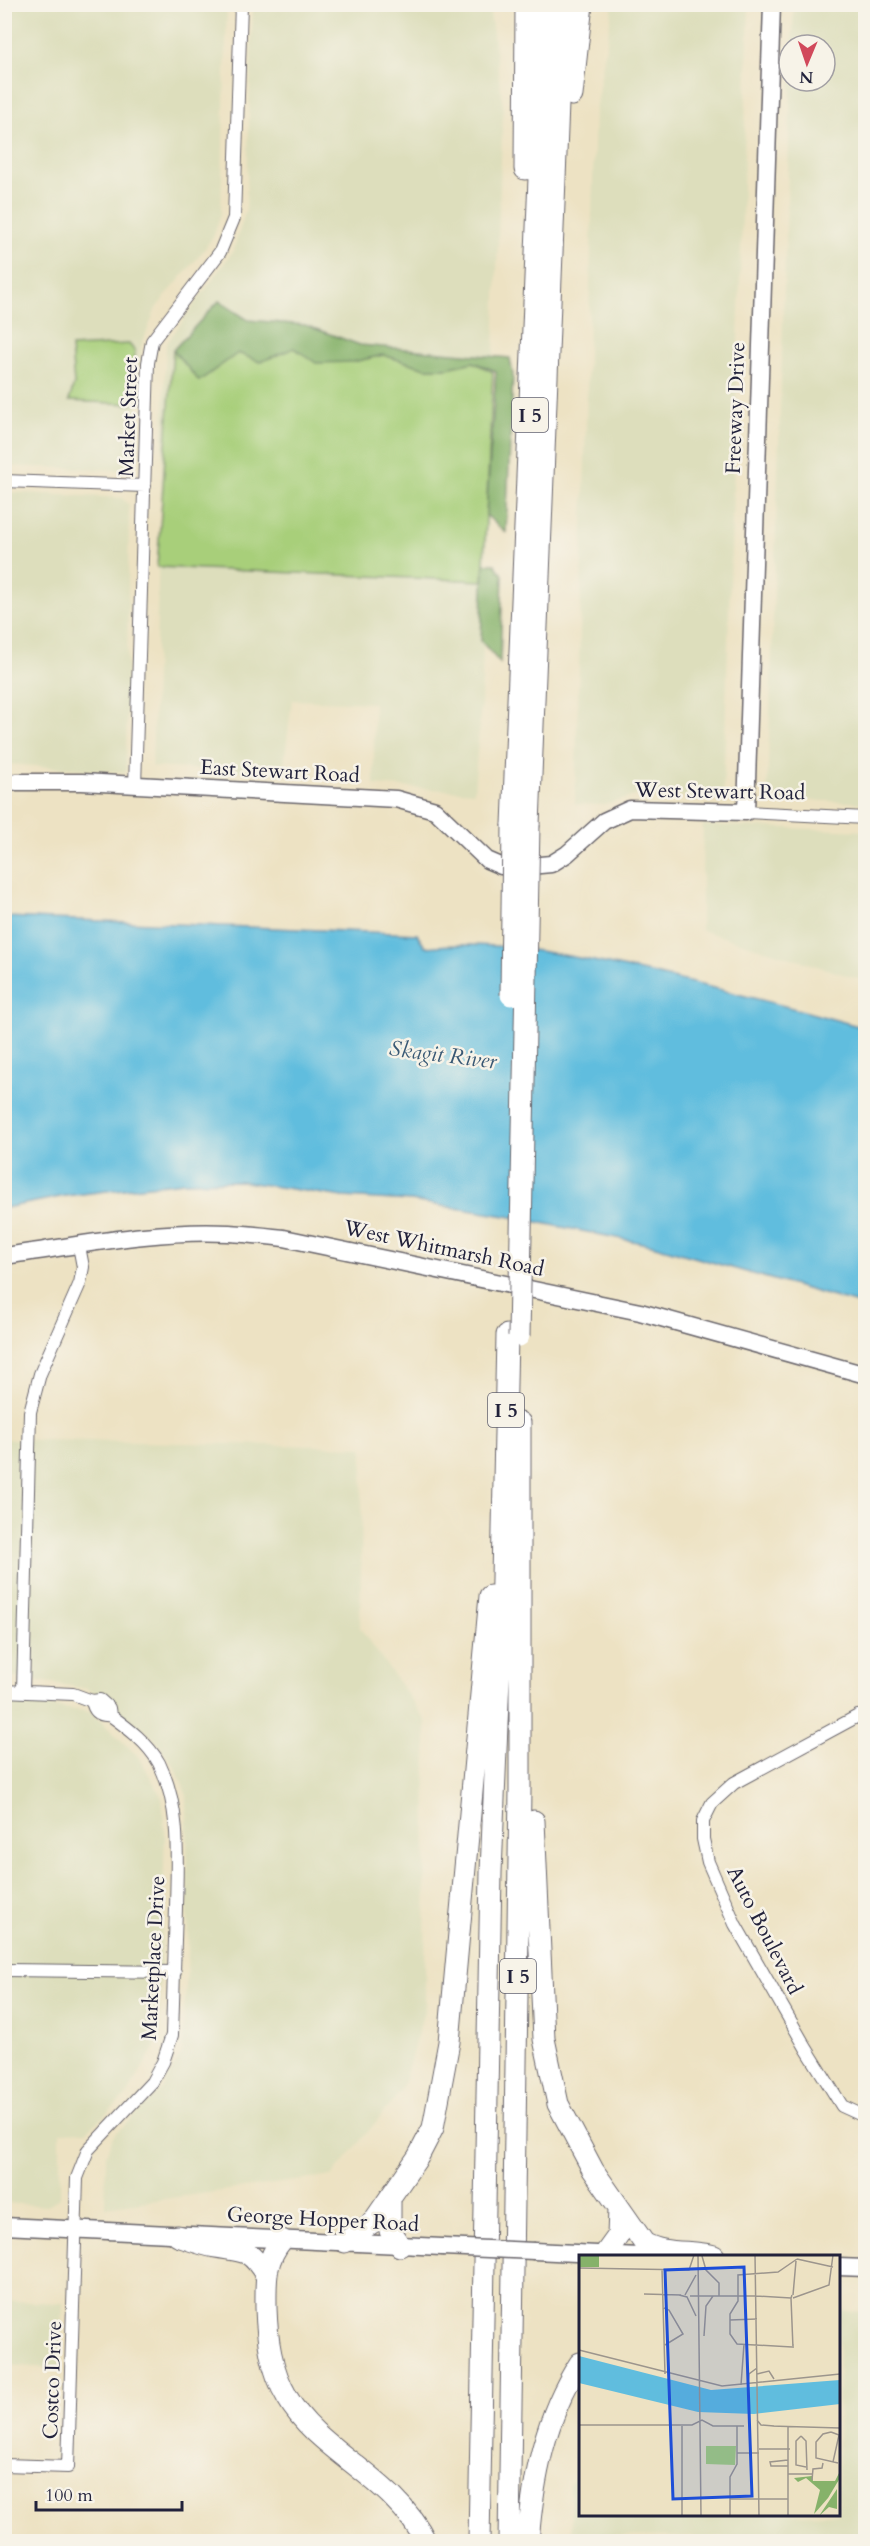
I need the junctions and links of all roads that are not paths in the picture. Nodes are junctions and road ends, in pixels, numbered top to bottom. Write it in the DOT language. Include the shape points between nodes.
graph roads {
  1 [pos="241,4"];
  2 [pos="526,4"];
  3 [pos="546,4"];
  4 [pos="562,4"];
  5 [pos="582,4"];
  6 [pos="772,4"];
  7 [pos="551,284"];
  8 [pos="528,453"];
  9 [pos="4,481"];
  10 [pos="145,486"];
  11 [pos="8,785"];
  12 [pos="135,786"];
  13 [pos="746,812"];
  14 [pos="866,818"];
  15 [pos="521,825"];
  16 [pos="519,867"];
  17 [pos="79,1245"];
  18 [pos="4,1256"];
  19 [pos="513,1335"];
  20 [pos="866,1375"];
  21 [pos="520,1410"];
  22 [pos="504,1485"];
  23 [pos="4,1691"];
  24 [pos="23,1692"];
  25 [pos="866,1715"];
  26 [pos="4,1970"];
  27 [pos="175,1972"];
  28 [pos="866,2117"];
  29 [pos="390,2198"];
  30 [pos="619,2209"];
  31 [pos="4,2226"];
  32 [pos="76,2231"];
  33 [pos="178,2236"];
  34 [pos="282,2240"];
  35 [pos="345,2242"];
  36 [pos="400,2246"];
  37 [pos="610,2255"];
  38 [pos="707,2255"];
  39 [pos="840,2266"];
  40 [pos="866,2268"];
  41 [pos="266,2275"];
  42 [pos="579,2365"];
  43 [pos="4,2465"];
  44 [pos="426,2541"];
  45 [pos="479,2541"];
  46 [pos="509,2541"];
  47 [pos="528,2541"];
  1 -- 10 [label="street, Market Street" via="234,218 220,252 152,341"];
  2 -- 8 [label="highway" via="523,366"];
  3 -- 8 [label="highway, I 5"];
  4 -- 7 [label="highway, I 5"];
  5 -- 7 [label="highway"];
  6 -- 13 [label="street, Freeway Drive"];
  7 -- 15 [label="highway, I 5"];
  8 -- 15 [label="highway, I 5"];
  9 -- 10 [label="street"];
  10 -- 12 [label="street, Market Street"];
  11 -- 12 [label="street, East Stewart Road" via="68,790 87,785"];
  12 -- 16 [label="street, East Stewart Road" via="396,799 435,810 487,860"];
  13 -- 14 [label="street, West Stewart Road"];
  13 -- 16 [label="street, West Stewart Road" via="630,810 604,821 551,864"];
  15 -- 19 [label="highway, I 5, bridge"];
  17 -- 18 [label="street, West Whitmarsh Road"];
  17 -- 20 [label="street, West Whitmarsh Road" via="227,1233 284,1238 640,1312"];
  17 -- 24 [label="street" via="80,1283 40,1374 30,1412"];
  19 -- 21 [label="highway, I 5"];
  19 -- 22 [label="highway, I 5"];
  21 -- 30 [label="highway" via="544,2039 558,2104"];
  21 -- 46 [label="highway, I 5" via="520,1802"];
  22 -- 29 [label="highway" via="473,1764 449,2042 433,2128"];
  22 -- 45 [label="highway, I 5" via="491,1872"];
  23 -- 24 [label="street"];
  24 -- 27 [label="street, Marketplace Drive" via="73,1694 100,1700 158,1762 175,1815"];
  25 -- 28 [label="street, Auto Boulevard" via="734,1783 712,1803 703,1821 703,1839 708,1862 735,1924 800,2038 842,2106"];
  26 -- 27 [label="street"];
  27 -- 32 [label="street, Marketplace Drive" via="168,2048 152,2082 84,2156 77,2178"];
  29 -- 35 [label="highway" via="373,2222"];
  29 -- 36 [label="highway" via="390,2231"];
  30 -- 37 [label="highway" via="618,2236"];
  30 -- 38 [label="highway" via="648,2246"];
  31 -- 32 [label="street, George Hopper Road"];
  32 -- 33 [label="street, George Hopper Road"];
  32 -- 43 [label="street, Costco Drive" via="68,2467"];
  33 -- 34 [label="street, George Hopper Road"];
  33 -- 41 [label="highway" via="240,2249 258,2261"];
  34 -- 35 [label="street, George Hopper Road"];
  34 -- 41 [label="highway" via="273,2251"];
  35 -- 36 [label="street, George Hopper Road"];
  36 -- 37 [label="street, George Hopper Road, bridge"];
  39 -- 40 [label="street"];
  41 -- 44 [label="highway" via="267,2333 272,2359 288,2398 321,2435 394,2496"];
  42 -- 47 [label="highway" via="557,2406 543,2446"];
}
